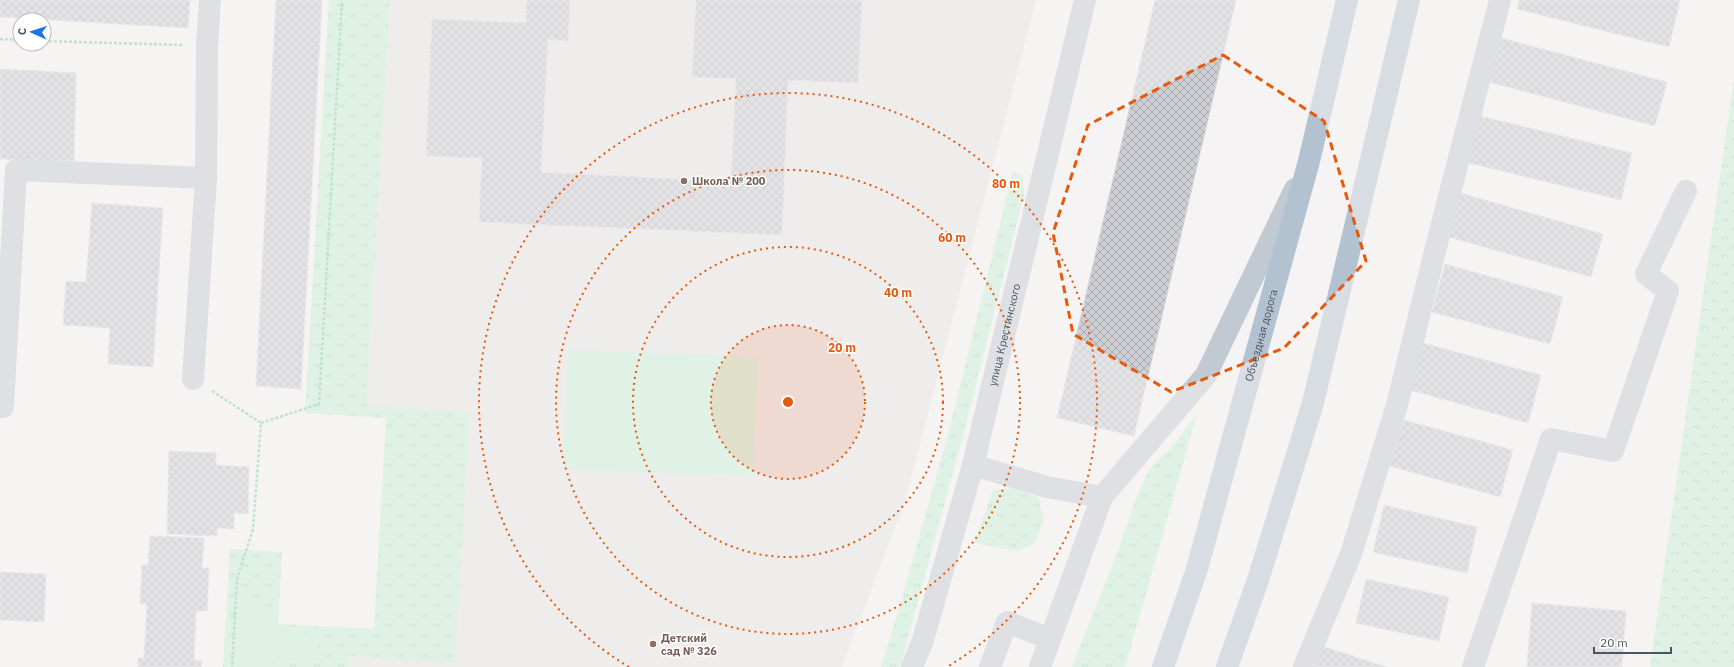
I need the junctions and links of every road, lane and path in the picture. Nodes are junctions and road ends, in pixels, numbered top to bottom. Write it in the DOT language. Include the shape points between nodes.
graph roads {
  1 [pos="210,0"];
  2 [pos="342,0"];
  3 [pos="1085,0"];
  4 [pos="1347,0"];
  5 [pos="1409,0"];
  6 [pos="1500,0"];
  7 [pos="0,40"];
  8 [pos="12,40"];
  9 [pos="52,41"];
  10 [pos="207,46"];
  11 [pos="1309,161"];
  12 [pos="206,178"];
  13 [pos="1686,191"];
  14 [pos="193,379"];
  15 [pos="0,407"];
  16 [pos="262,423"];
  17 [pos="973,465"];
  18 [pos="1102,497"];
  19 [pos="1050,639"];
  20 [pos="232,667"];
  21 [pos="912,667"];
  22 [pos="990,667"];
  23 [pos="1040,667"];
  24 [pos="1163,667"];
  25 [pos="1227,667"];
  26 [pos="1304,667"];
  27 [pos="1473,667"];
  1 -- 10 [label="street"];
  2 -- 16 [label="path" via="318,404"];
  3 -- 17 [label="street, улица Крестинского"];
  4 -- 11 [label="main road, Объездная дорога"];
  5 -- 25 [label="main road" via="1313,403 1258,580"];
  6 -- 26 [label="street" via="1397,405 1351,554"];
  7 -- 8 [label="path"];
  9 -- 10 [label="path"];
  10 -- 12 [label="street"];
  11 -- 18 [label="street" via="1206,375"];
  11 -- 24 [label="main road, Объездная дорога" via="1197,569"];
  12 -- 14 [label="street"];
  12 -- 15 [label="street" via="16,170 3,406"];
  13 -- 27 [label="street" via="1646,274 1668,291 1613,451 1551,439"];
  14 -- 16 [label="path"];
  16 -- 20 [label="path" via="253,529 237,579"];
  17 -- 18 [label="street" via="1047,487"];
  17 -- 21 [label="street, улица Крестинского" via="923,640"];
  18 -- 19 [label="street"];
  19 -- 22 [label="street" via="1007,622"];
  19 -- 23 [label="street"];
}
